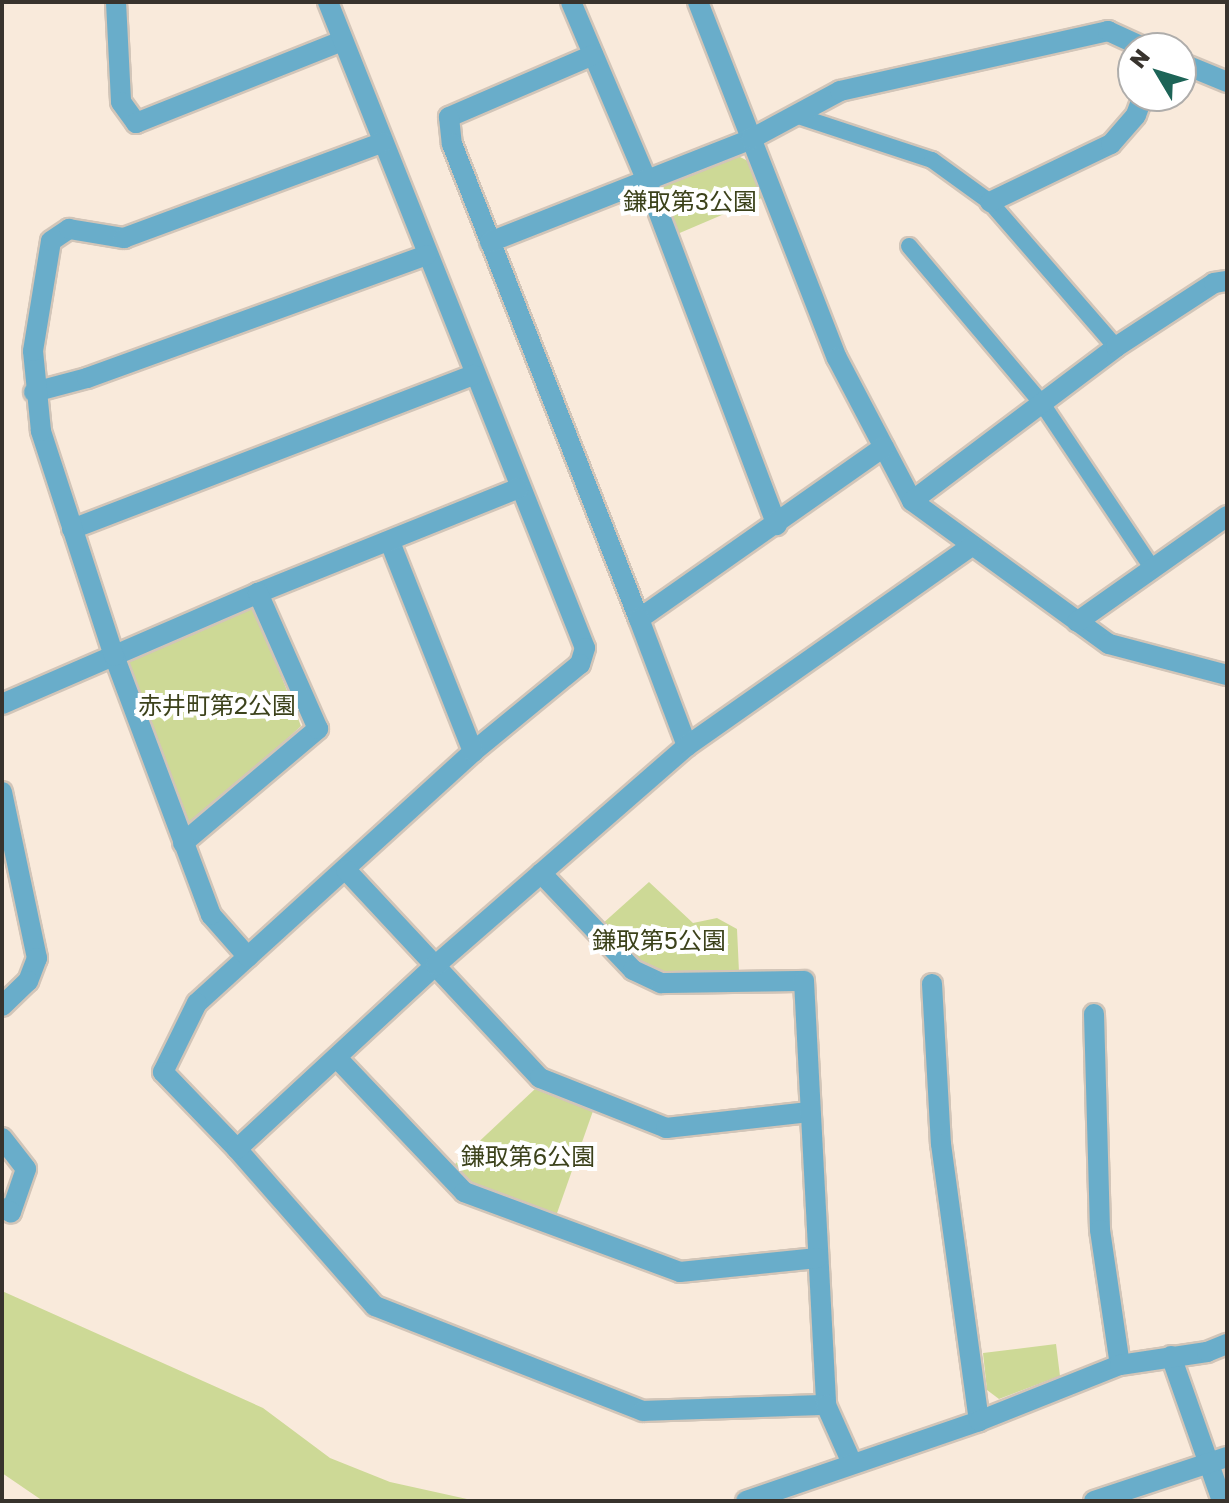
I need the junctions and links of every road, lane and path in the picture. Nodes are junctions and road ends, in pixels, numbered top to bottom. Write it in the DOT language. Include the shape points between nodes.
graph roads {
  1 [pos="116,2"];
  2 [pos="328,2"];
  3 [pos="571,2"];
  4 [pos="699,2"];
  5 [pos="1117,35"];
  6 [pos="342,41"];
  7 [pos="593,55"];
  8 [pos="1197,70"];
  9 [pos="1227,82"];
  10 [pos="1137,112"];
  11 [pos="795,115"];
  12 [pos="751,139"];
  13 [pos="383,142"];
  14 [pos="646,179"];
  15 [pos="990,202"];
  16 [pos="490,242"];
  17 [pos="909,246"];
  18 [pos="426,255"];
  19 [pos="1227,281"];
  20 [pos="1116,347"];
  21 [pos="474,375"];
  22 [pos="34,392"];
  23 [pos="1041,402"];
  24 [pos="884,447"];
  25 [pos="519,488"];
  26 [pos="912,501"];
  27 [pos="1227,516"];
  28 [pos="777,525"];
  29 [pos="72,529"];
  30 [pos="390,542"];
  31 [pos="972,546"];
  32 [pos="1152,568"];
  33 [pos="258,593"];
  34 [pos="639,619"];
  35 [pos="1077,622"];
  36 [pos="114,656"];
  37 [pos="1227,675"];
  38 [pos="2,704"];
  39 [pos="687,746"];
  40 [pos="473,752"];
  41 [pos="2,792"];
  42 [pos="183,843"];
  43 [pos="346,870"];
  44 [pos="541,873"];
  45 [pos="248,957"];
  46 [pos="436,965"];
  47 [pos="932,984"];
  48 [pos="2,1006"];
  49 [pos="1094,1014"];
  50 [pos="337,1058"];
  51 [pos="809,1112"];
  52 [pos="2,1138"];
  53 [pos="237,1149"];
  54 [pos="2,1208"];
  55 [pos="817,1258"];
  56 [pos="1227,1344"];
  57 [pos="1171,1356"];
  58 [pos="1120,1365"];
  59 [pos="826,1405"];
  60 [pos="979,1421"];
  61 [pos="1218,1460"];
  62 [pos="852,1463"];
  63 [pos="786,1495"];
  64 [pos="746,1501"];
  65 [pos="1094,1501"];
  66 [pos="1222,1501"];
  1 -- 6 [label="street" via="121,102 136,123"];
  2 -- 6 [label="street"];
  3 -- 7 [label="street"];
  4 -- 12 [label="street"];
  5 -- 11 [label="street" via="1108,31 840,91"];
  6 -- 13 [label="street"];
  7 -- 14 [label="street"];
  7 -- 16 [label="street" via="449,117 452,144"];
  8 -- 9 [label="street"];
  10 -- 15 [label="street" via="1111,144"];
  11 -- 12 [label="street"];
  11 -- 15 [label="lane" via="932,160"];
  12 -- 14 [label="street"];
  12 -- 24 [label="street" via="837,358"];
  13 -- 18 [label="street"];
  13 -- 22 [label="street" via="124,238 69,229 51,241 33,351"];
  14 -- 16 [label="street"];
  14 -- 28 [label="street"];
  15 -- 20 [label="lane"];
  16 -- 34 [label="street"];
  17 -- 23 [label="lane"];
  18 -- 21 [label="street"];
  18 -- 22 [label="street" via="87,378"];
  19 -- 20 [label="street" via="1214,283"];
  20 -- 23 [label="street"];
  21 -- 25 [label="street"];
  21 -- 29 [label="street"];
  22 -- 29 [label="street"];
  23 -- 26 [label="street"];
  23 -- 32 [label="lane"];
  24 -- 26 [label="street"];
  24 -- 28 [label="street"];
  25 -- 30 [label="street"];
  25 -- 40 [label="street" via="585,648 580,664"];
  26 -- 31 [label="street"];
  27 -- 32 [label="street"];
  28 -- 34 [label="street"];
  29 -- 36 [label="street"];
  30 -- 33 [label="street"];
  30 -- 40 [label="street"];
  31 -- 35 [label="street"];
  31 -- 39 [label="street"];
  32 -- 35 [label="street"];
  33 -- 36 [label="street"];
  33 -- 42 [label="street" via="318,729"];
  34 -- 39 [label="street"];
  35 -- 37 [label="street" via="1109,644"];
  36 -- 38 [label="street"];
  36 -- 42 [label="street"];
  39 -- 44 [label="street"];
  40 -- 43 [label="street"];
  41 -- 48 [label="street" via="37,958 28,981"];
  42 -- 45 [label="street" via="211,915"];
  43 -- 45 [label="street"];
  43 -- 46 [label="street"];
  44 -- 46 [label="street"];
  44 -- 51 [label="street" via="633,970 661,983 804,981"];
  45 -- 53 [label="street" via="197,1003 163,1072"];
  46 -- 50 [label="street"];
  46 -- 51 [label="street" via="540,1078 554,1084 666,1128"];
  47 -- 60 [label="street" via="941,1144"];
  49 -- 58 [label="street" via="1100,1230"];
  50 -- 53 [label="street"];
  50 -- 55 [label="street" via="464,1192 680,1272"];
  51 -- 55 [label="street"];
  52 -- 54 [label="street" via="26,1169 11,1212"];
  53 -- 59 [label="street" via="375,1306 643,1411"];
  55 -- 59 [label="street"];
  56 -- 57 [label="street"];
  57 -- 58 [label="street"];
  57 -- 61 [label="street"];
  58 -- 60 [label="street"];
  59 -- 62 [label="street"];
  60 -- 62 [label="street"];
  61 -- 65 [label="street"];
  61 -- 66 [label="street"];
  62 -- 63 [label="street"];
  63 -- 64 [label="street"];
}
